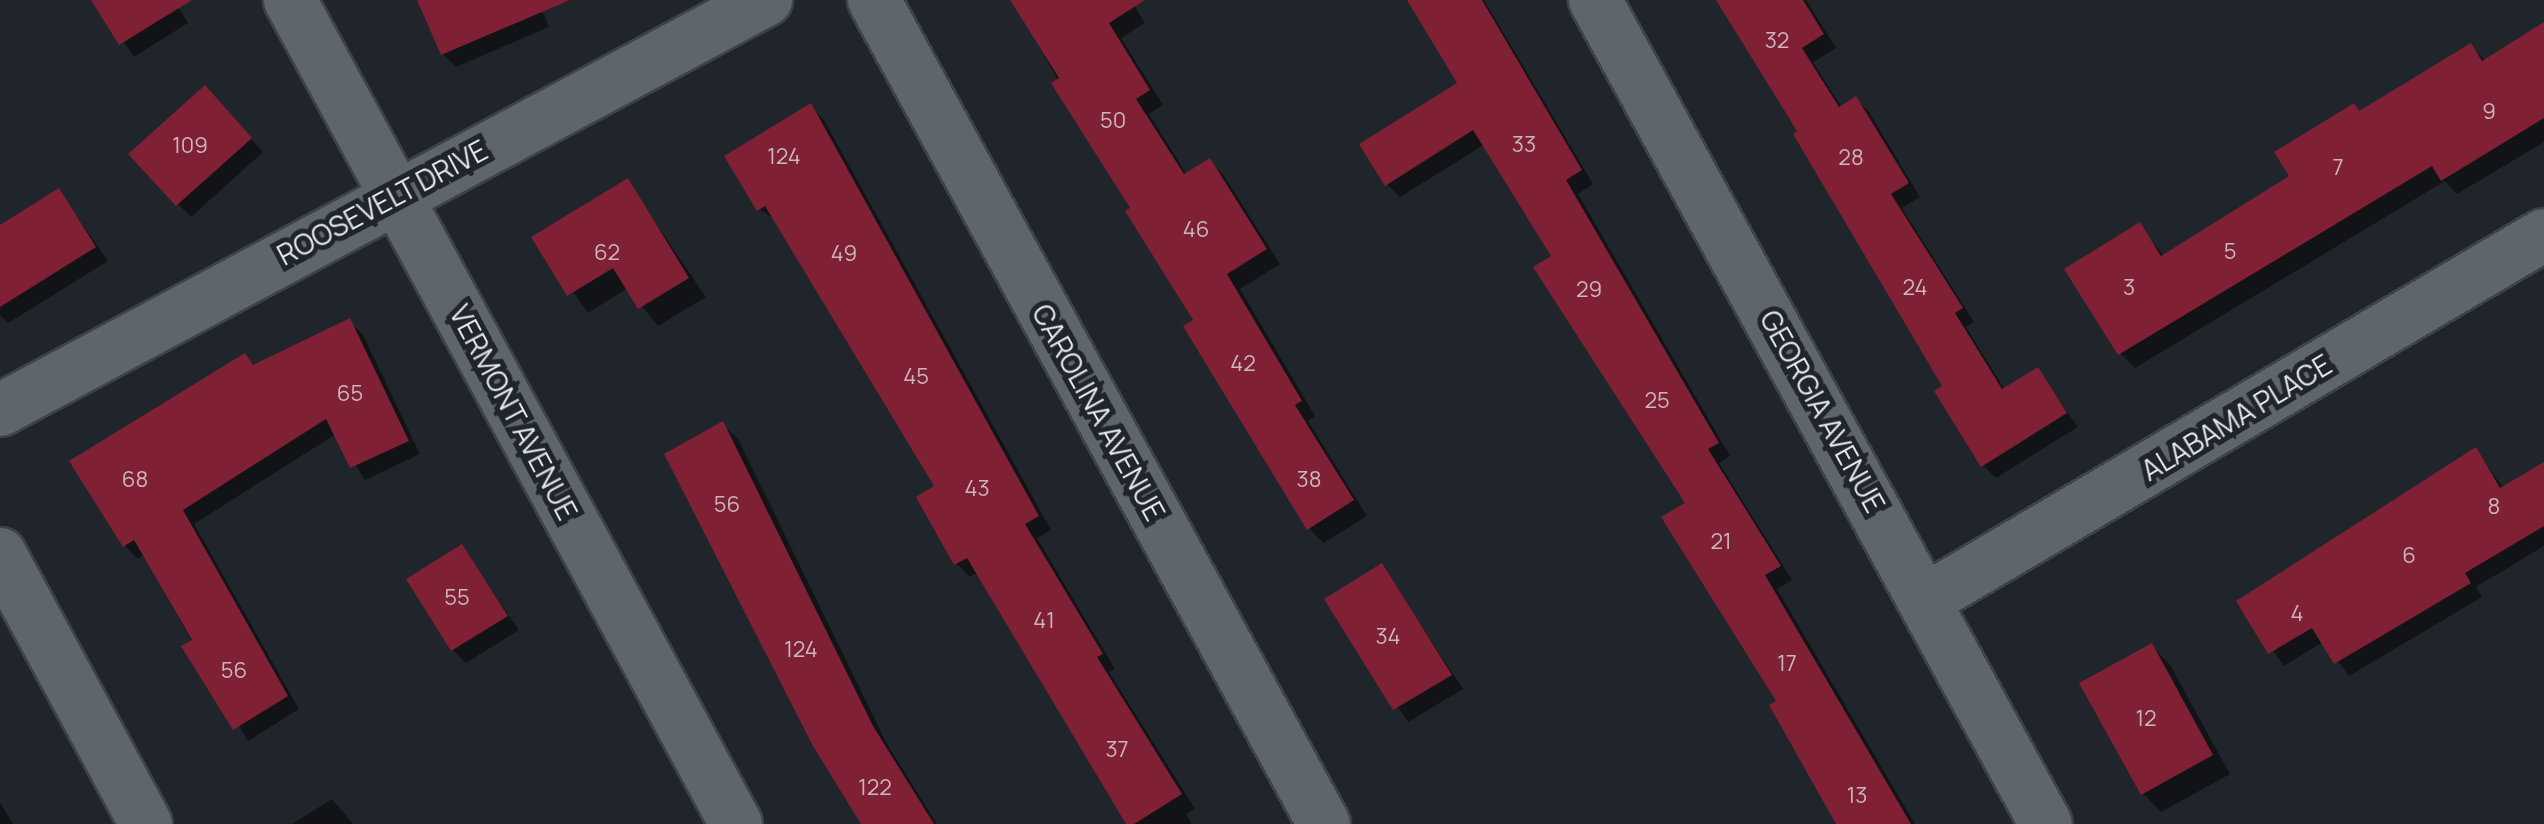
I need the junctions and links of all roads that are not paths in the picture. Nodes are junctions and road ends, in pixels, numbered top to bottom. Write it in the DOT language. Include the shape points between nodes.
graph roads {
  1 [pos="290,0"];
  2 [pos="766,0"];
  3 [pos="874,0"];
  4 [pos="1596,0"];
  5 [pos="396,193"];
  6 [pos="2544,235"];
  7 [pos="0,410"];
  8 [pos="0,554"];
  9 [pos="1927,600"];
  10 [pos="146,824"];
  11 [pos="736,824"];
  12 [pos="1324,824"];
  13 [pos="2046,824"];
  1 -- 5 [label="street, VERMONT AVENUE"];
  2 -- 5 [label="street, ROOSEVELT DRIVE"];
  3 -- 12 [label="street, CAROLINA AVENUE"];
  4 -- 9 [label="street, GEORGIA AVENUE"];
  5 -- 7 [label="street, ROOSEVELT DRIVE"];
  5 -- 11 [label="street, VERMONT AVENUE"];
  6 -- 9 [label="street, ALABAMA PLACE"];
  8 -- 10 [label="street"];
  9 -- 13 [label="street, GEORGIA AVENUE"];
}
